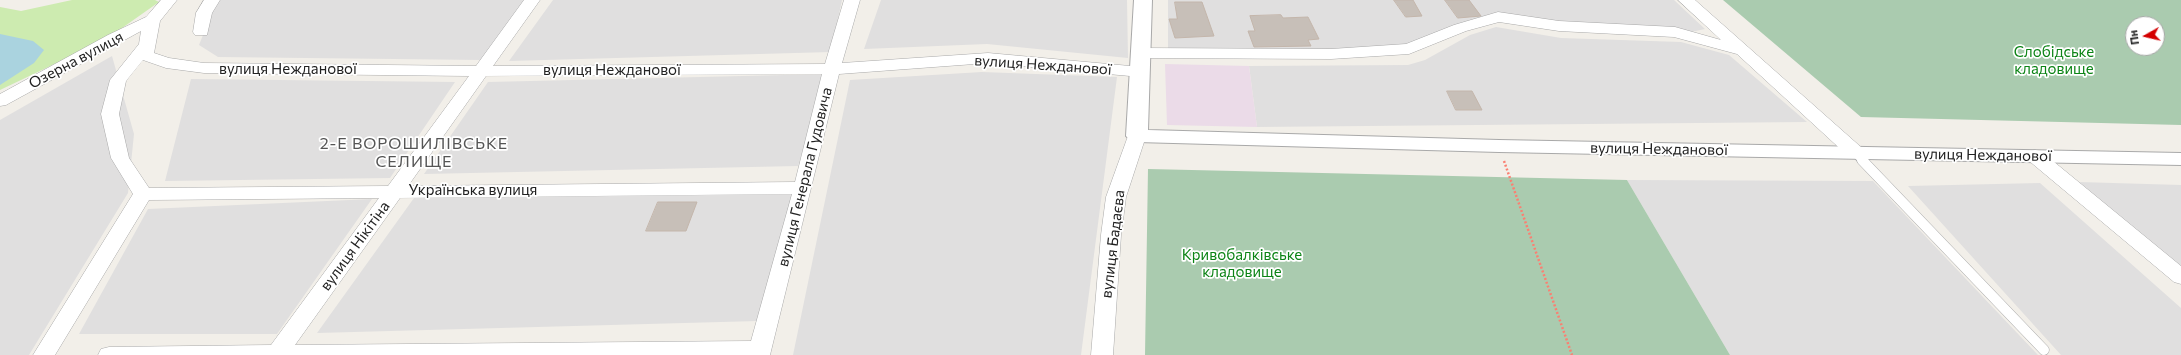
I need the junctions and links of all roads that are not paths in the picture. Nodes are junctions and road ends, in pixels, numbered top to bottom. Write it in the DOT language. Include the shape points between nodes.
graph roads {
  1 [pos="169,0"];
  2 [pos="212,0"];
  3 [pos="532,0"];
  4 [pos="852,0"];
  5 [pos="1143,0"];
  6 [pos="1686,0"];
  7 [pos="152,20"];
  8 [pos="1716,27"];
  9 [pos="200,32"];
  10 [pos="1700,39"];
  11 [pos="147,44"];
  12 [pos="1743,52"];
  13 [pos="1141,53"];
  14 [pos="832,69"];
  15 [pos="479,71"];
  16 [pos="1141,72"];
  17 [pos="0,101"];
  18 [pos="1137,136"];
  19 [pos="1854,152"];
  20 [pos="2035,156"];
  21 [pos="2181,159"];
  22 [pos="803,188"];
  23 [pos="396,190"];
  24 [pos="143,194"];
  25 [pos="2181,277"];
  26 [pos="2044,350"];
  27 [pos="760,352"];
  28 [pos="276,354"];
  29 [pos="44,355"];
  30 [pos="109,355"];
  31 [pos="1102,355"];
  1 -- 7 [label="street"];
  2 -- 9 [label="street" via="204,13"];
  3 -- 15 [label="street, вулиця Нікітіна"];
  4 -- 14 [label="street, вулиця Генерала Гудовича"];
  5 -- 13 [label="street"];
  6 -- 8 [label="street"];
  7 -- 11 [label="street"];
  7 -- 17 [label="street, Озерна вулиця"];
  8 -- 10 [label="street"];
  8 -- 12 [label="street"];
  10 -- 12 [label="street"];
  10 -- 13 [label="street" via="1675,32 1559,26 1498,18 1460,28 1409,49 1331,54"];
  11 -- 15 [label="street, вулиця Нежданової" via="146,55 166,63 204,68"];
  11 -- 24 [label="street" via="118,80 110,114 120,158"];
  12 -- 19 [label="street"];
  13 -- 16 [label="street"];
  14 -- 15 [label="street, вулиця Нежданової"];
  14 -- 16 [label="street, вулиця Нежданової" via="988,58"];
  14 -- 22 [label="street, вулиця Генерала Гудовича"];
  15 -- 23 [label="street, вулиця Нікітіна"];
  16 -- 18 [label="street"];
  18 -- 19 [label="street, вулиця Нежданової"];
  18 -- 31 [label="street, вулиця Бадаєва" via="1116,197"];
  19 -- 20 [label="street, вулиця Нежданової"];
  19 -- 26 [label="lane"];
  20 -- 21 [label="street, вулиця Нежданової"];
  20 -- 25 [label="street"];
  22 -- 23 [label="street, Українська вулиця"];
  22 -- 27 [label="street, вулиця Генерала Гудовича"];
  23 -- 24 [label="street, Українська вулиця"];
  23 -- 28 [label="street, вулиця Нікітіна"];
  24 -- 29 [label="street"];
  27 -- 28 [label="street"];
  28 -- 30 [label="street"];
}
